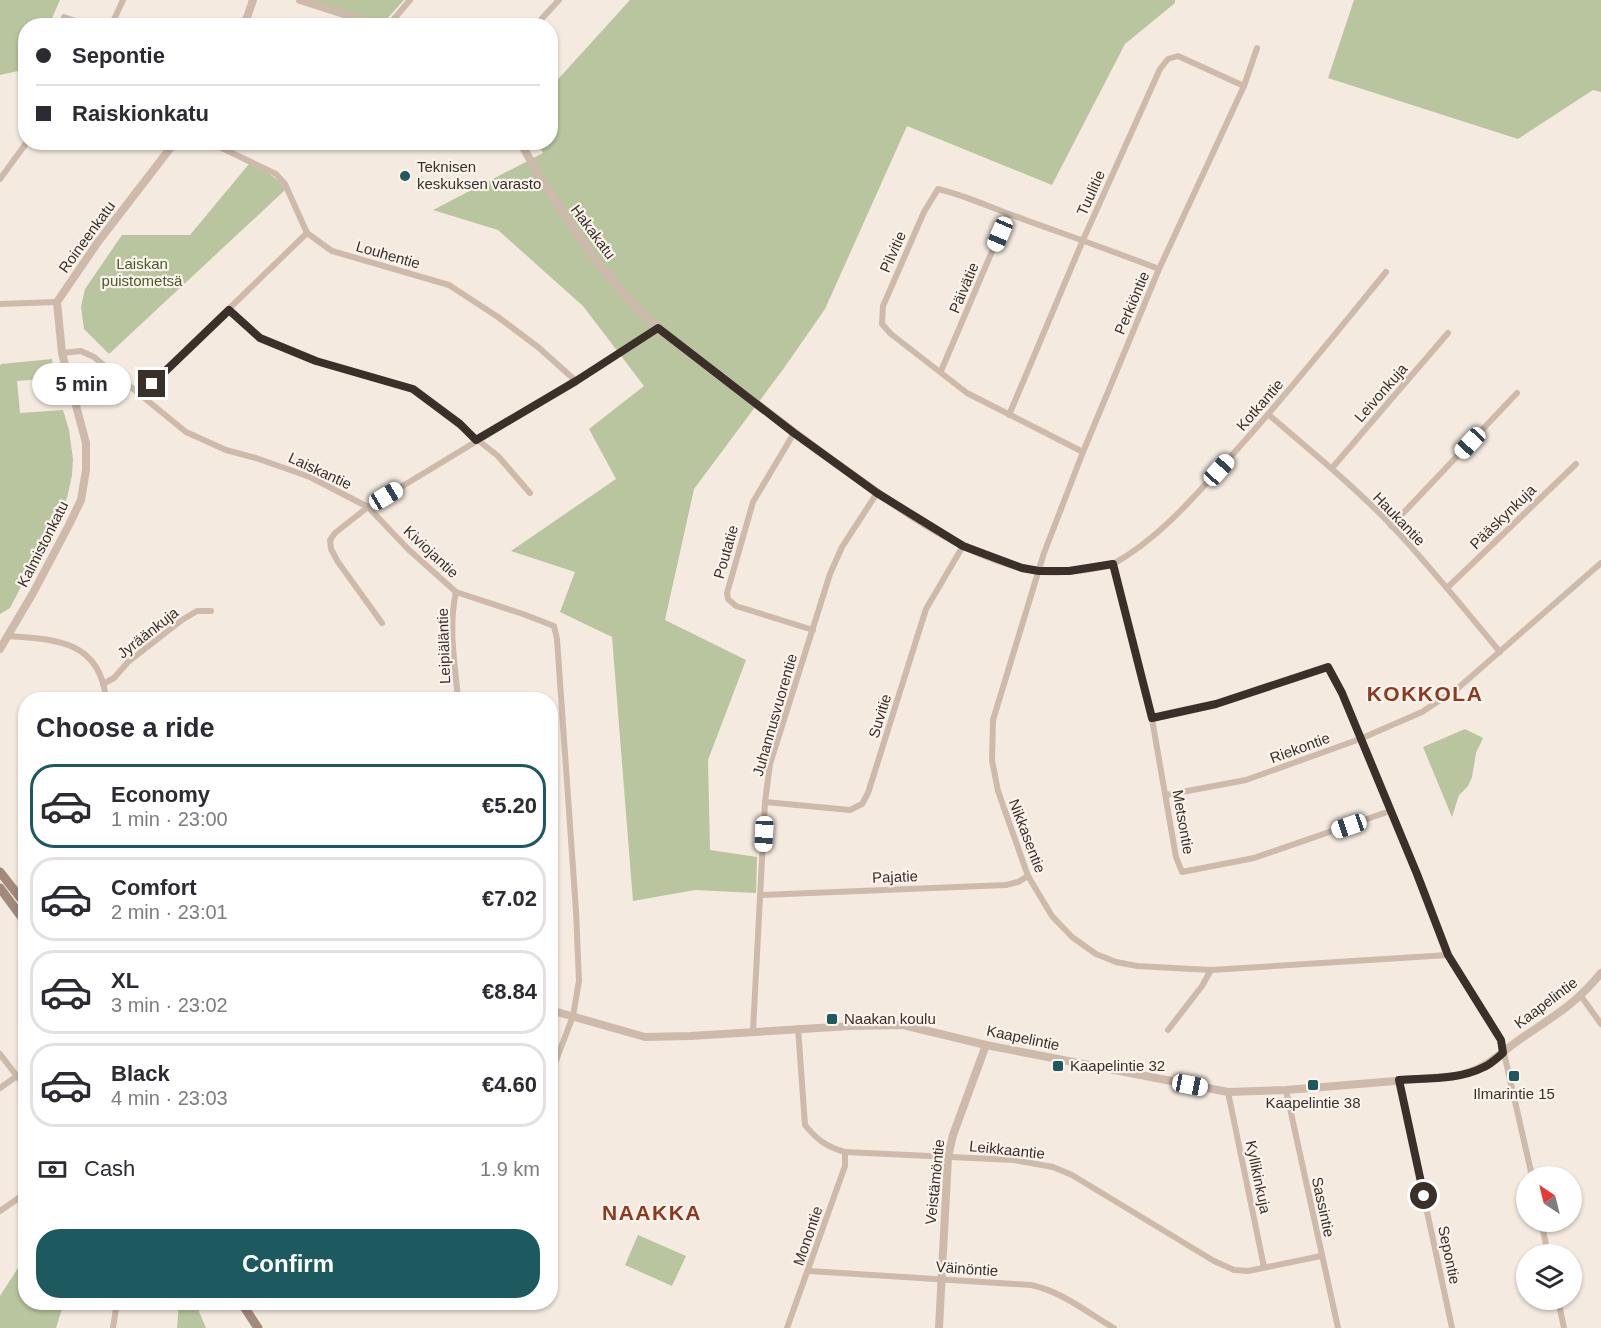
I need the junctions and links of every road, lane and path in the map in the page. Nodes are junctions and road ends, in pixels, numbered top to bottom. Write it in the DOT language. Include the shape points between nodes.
graph roads {
  1 [pos="123,0"];
  2 [pos="253,0"];
  3 [pos="300,0"];
  4 [pos="410,0"];
  5 [pos="559,0"];
  6 [pos="64,16"];
  7 [pos="69,18"];
  8 [pos="115,18"];
  9 [pos="247,18"];
  10 [pos="356,18"];
  11 [pos="395,18"];
  12 [pos="542,18"];
  13 [pos="1257,48"];
  14 [pos="1244,86"];
  15 [pos="21,150"];
  16 [pos="169,150"];
  17 [pos="226,150"];
  18 [pos="524,150"];
  19 [pos="0,180"];
  20 [pos="1008,214"];
  21 [pos="308,233"];
  22 [pos="1083,240"];
  23 [pos="1159,269"];
  24 [pos="1386,272"];
  25 [pos="57,302"];
  26 [pos="0,304"];
  27 [pos="229,310"];
  28 [pos="658,328"];
  29 [pos="1448,333"];
  30 [pos="62,353"];
  31 [pos="941,371"];
  32 [pos="576,381"];
  33 [pos="1517,393"];
  34 [pos="140,395"];
  35 [pos="1009,415"];
  36 [pos="1269,415"];
  37 [pos="794,433"];
  38 [pos="476,440"];
  39 [pos="1083,452"];
  40 [pos="1576,464"];
  41 [pos="1332,468"];
  42 [pos="530,493"];
  43 [pos="877,493"];
  44 [pos="368,507"];
  45 [pos="1391,526"];
  46 [pos="963,546"];
  47 [pos="1601,563"];
  48 [pos="1113,564"];
  49 [pos="1039,571"];
  50 [pos="1447,588"];
  51 [pos="456,592"];
  52 [pos="212,611"];
  53 [pos="381,623"];
  54 [pos="813,630"];
  55 [pos="7,636"];
  56 [pos="0,649"];
  57 [pos="1500,652"];
  58 [pos="103,684"];
  59 [pos="105,692"];
  60 [pos="457,692"];
  61 [pos="1152,718"];
  62 [pos="1360,740"];
  63 [pos="1166,795"];
  64 [pos="765,802"];
  65 [pos="1390,811"];
  66 [pos="0,872"];
  67 [pos="1028,876"];
  68 [pos="0,888"];
  69 [pos="18,895"];
  70 [pos="761,895"];
  71 [pos="18,912"];
  72 [pos="1448,955"];
  73 [pos="1211,970"];
  74 [pos="1601,973"];
  75 [pos="1581,996"];
  76 [pos="558,1012"];
  77 [pos="573,1016"];
  78 [pos="1601,1024"];
  79 [pos="798,1028"];
  80 [pos="1168,1030"];
  81 [pos="753,1031"];
  82 [pos="986,1045"];
  83 [pos="1503,1053"];
  84 [pos="0,1054"];
  85 [pos="558,1055"];
  86 [pos="17,1076"];
  87 [pos="1399,1080"];
  88 [pos="0,1088"];
  89 [pos="1286,1090"];
  90 [pos="1228,1092"];
  91 [pos="845,1152"];
  92 [pos="948,1157"];
  93 [pos="1530,1166"];
  94 [pos="18,1199"];
  95 [pos="0,1211"];
  96 [pos="1321,1256"];
  97 [pos="1264,1267"];
  98 [pos="809,1271"];
  99 [pos="941,1279"];
  100 [pos="116,1310"];
  101 [pos="246,1310"];
  102 [pos="1560,1310"];
  103 [pos="113,1328"];
  104 [pos="258,1328"];
  105 [pos="787,1328"];
  106 [pos="939,1328"];
  107 [pos="1114,1328"];
  108 [pos="1338,1328"];
  109 [pos="1452,1328"];
  110 [pos="1564,1328"];
  1 -- 8 [label="street"];
  2 -- 9 [label="street"];
  3 -- 10 [label="street"];
  4 -- 11 [label="street"];
  5 -- 12 [label="street"];
  6 -- 7 [label="street"];
  13 -- 14 [label="street, Perkiöntie"];
  14 -- 22 [label="street, Tuulitie" via="1178,56 1168,59"];
  14 -- 23 [label="street, Perkiöntie"];
  15 -- 19 [label="street"];
  16 -- 25 [label="street, Roineenkatu"];
  17 -- 21 [label="street, Louhentie" via="276,174 285,184"];
  18 -- 28 [label="street, Hakakatu" via="580,239 631,302"];
  20 -- 22 [label="street, Pilvitie"];
  20 -- 31 [label="street, Päivätie"];
  20 -- 31 [label="street, Pilvitie" via="938,189 883,306 882,324"];
  21 -- 27 [label="street"];
  21 -- 32 [label="street, Louhentie" via="332,251 449,285 538,347"];
  22 -- 23 [label="street, Pilvitie"];
  22 -- 35 [label="street, Tuulitie"];
  23 -- 39 [label="street, Perkiöntie"];
  24 -- 36 [label="street, Kotkantie"];
  25 -- 26 [label="street"];
  25 -- 30 [label="street, Kalmistonkatu"];
  27 -- 34 [label="street"];
  27 -- 38 [label="street" via="260,338 316,361 413,389"];
  28 -- 32 [label="street"];
  28 -- 37 [label="street, Hakakatu"];
  29 -- 41 [label="street, Leivonkuja"];
  30 -- 34 [label="street, Laiskantie" via="81,351 94,357"];
  30 -- 55 [label="street, Kalmistonkatu" via="86,443 81,500"];
  31 -- 35 [label="street, Pilvitie" via="967,393"];
  32 -- 38 [label="street"];
  33 -- 45 [label="street"];
  34 -- 44 [label="street, Laiskantie" via="186,432 226,450 310,477"];
  35 -- 39 [label="street, Pilvitie"];
  36 -- 41 [label="street, Haukantie"];
  36 -- 48 [label="street, Kotkantie" via="1155,535"];
  37 -- 43 [label="street, Hakakatu"];
  37 -- 54 [label="street, Poutatie" via="753,502 727,593 736,606"];
  38 -- 42 [label="street" via="498,456"];
  38 -- 44 [label="street"];
  39 -- 49 [label="street, Perkiöntie"];
  40 -- 50 [label="street, Pääskynkuja"];
  41 -- 45 [label="street, Haukantie"];
  43 -- 46 [label="street, Hakakatu"];
  43 -- 54 [label="street, Juhannusvuorentie" via="842,547"];
  44 -- 51 [label="street, Kiviojantie"];
  44 -- 53 [label="street" via="335,533 330,540 331,549"];
  45 -- 50 [label="street, Haukantie"];
  46 -- 49 [label="street, Hakakatu"];
  46 -- 64 [label="street, Suvitie" via="926,609 862,804 850,810"];
  47 -- 57 [label="street, Riekontie"];
  48 -- 49 [label="street, Hakakatu"];
  48 -- 61 [label="street, Metsontie"];
  49 -- 67 [label="street, Nikkasentie" via="993,720 992,760 998,791"];
  50 -- 57 [label="street, Haukantie"];
  51 -- 60 [label="street, Leipiäläntie" via="452,627"];
  51 -- 77 [label="street, Kiviojantie" via="554,626 556,632 576,911 579,981"];
  52 -- 58 [label="street, Jyräänkuja" via="197,611 182,620"];
  54 -- 64 [label="street, Juhannusvuorentie" via="770,764"];
  55 -- 56 [label="street, Kalmistonkatu"];
  55 -- 58 [label="street" via="67,644 81,651 96,668"];
  57 -- 62 [label="street, Riekontie" via="1457,689 1422,712"];
  58 -- 59 [label="street"];
  61 -- 62 [label="street" via="1216,704 1328,667"];
  61 -- 63 [label="street, Metsontie"];
  62 -- 63 [label="street, Riekontie" via="1246,780"];
  62 -- 65 [label="street"];
  63 -- 65 [label="street, Metsontie" via="1182,872 1254,858"];
  64 -- 70 [label="street, Juhannusvuorentie"];
  65 -- 72 [label="street"];
  66 -- 69 [label="main road"];
  67 -- 70 [label="street, Pajatie" via="1006,885"];
  67 -- 73 [label="street, Nikkasentie" via="1052,916 1096,954 1137,966"];
  68 -- 71 [label="main road"];
  70 -- 81 [label="street, Juhannusvuorentie"];
  72 -- 73 [label="street, Nikkasentie"];
  72 -- 83 [label="street" via="1501,1040"];
  73 -- 80 [label="street"];
  74 -- 75 [label="street, Kaapelintie"];
  75 -- 78 [label="street"];
  75 -- 83 [label="street, Kaapelintie"];
  76 -- 77 [label="street, Kaapelintie"];
  77 -- 81 [label="street, Kaapelintie" via="645,1036"];
  77 -- 85 [label="street"];
  79 -- 81 [label="street, Kaapelintie"];
  79 -- 82 [label="street, Kaapelintie" via="894,1024"];
  79 -- 91 [label="street, Leikkaantie" via="805,1125 829,1147"];
  82 -- 90 [label="street, Kaapelintie"];
  82 -- 92 [label="street, Veistämöntie"];
  83 -- 87 [label="street, Kaapelintie" via="1485,1067 1456,1076"];
  83 -- 93 [label="street"];
  84 -- 86 [label="street"];
  86 -- 88 [label="street"];
  87 -- 89 [label="street, Kaapelintie"];
  87 -- 109 [label="street, Sepontie"];
  89 -- 90 [label="street, Kaapelintie"];
  89 -- 96 [label="street, Sassintie"];
  90 -- 97 [label="street, Kyllikinkuja"];
  91 -- 92 [label="street, Leikkaantie"];
  91 -- 98 [label="street, Monontie" via="845,1166"];
  92 -- 97 [label="street, Leikkaantie" via="1014,1160 1053,1167 1214,1261 1234,1270"];
  92 -- 99 [label="street, Veistämöntie"];
  94 -- 95 [label="street"];
  96 -- 97 [label="street, Leikkaantie"];
  96 -- 108 [label="street, Sassintie"];
  98 -- 99 [label="street, Väinöntie"];
  98 -- 105 [label="street, Monontie"];
  99 -- 106 [label="street, Veistämöntie"];
  99 -- 107 [label="street, Väinöntie" via="1042,1287"];
  100 -- 103 [label="street"];
  101 -- 104 [label="main road"];
  102 -- 110 [label="street"];
}
